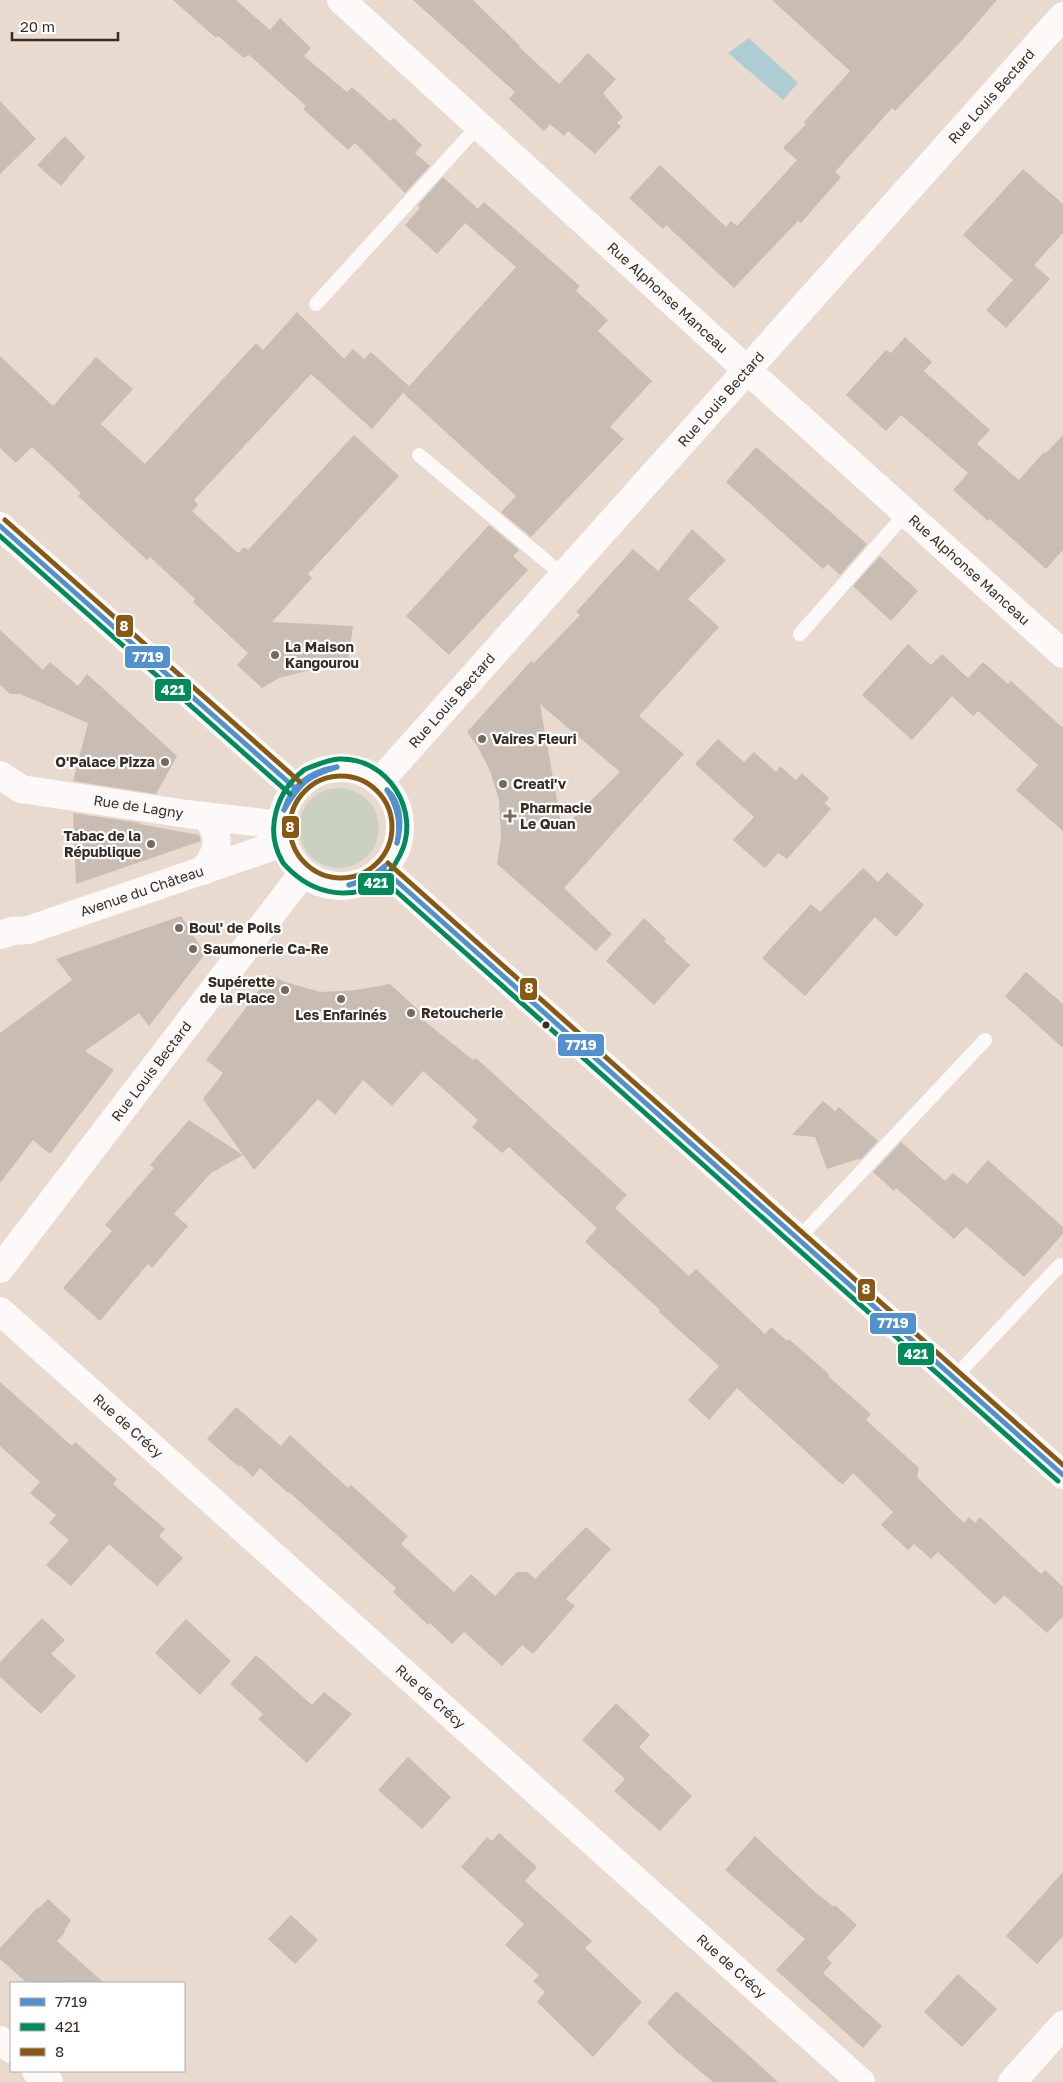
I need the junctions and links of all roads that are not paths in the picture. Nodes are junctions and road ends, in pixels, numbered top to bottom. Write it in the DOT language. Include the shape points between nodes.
graph roads {
  1 [pos="341,0"];
  2 [pos="1063,16"];
  3 [pos="479,125"];
  4 [pos="316,304"];
  5 [pos="747,370"];
  6 [pos="419,454"];
  7 [pos="906,513"];
  8 [pos="0,526"];
  9 [pos="564,576"];
  10 [pos="800,634"];
  11 [pos="1063,654"];
  12 [pos="0,775"];
  13 [pos="380,781"];
  14 [pos="295,788"];
  15 [pos="206,816"];
  16 [pos="282,834"];
  17 [pos="383,869"];
  18 [pos="203,871"];
  19 [pos="303,873"];
  20 [pos="0,935"];
  21 [pos="985,1040"];
  22 [pos="798,1239"];
  23 [pos="1060,1265"];
  24 [pos="0,1269"];
  25 [pos="0,1311"];
  26 [pos="954,1378"];
  27 [pos="1063,1475"];
  28 [pos="1063,2025"];
  29 [pos="0,2040"];
  30 [pos="10,2048"];
  31 [pos="37,2072"];
  32 [pos="49,2082"];
  33 [pos="861,2082"];
  34 [pos="1012,2082"];
  1 -- 3 [label="street, Rue Alphonse Manceau"];
  2 -- 5 [label="street, Rue Louis Bectard"];
  3 -- 4 [label="lane"];
  3 -- 5 [label="street, Rue Alphonse Manceau"];
  5 -- 7 [label="street, Rue Alphonse Manceau"];
  5 -- 9 [label="street, Rue Louis Bectard"];
  6 -- 9 [label="lane"];
  7 -- 10 [label="lane"];
  7 -- 11 [label="street, Rue Alphonse Manceau"];
  8 -- 14 [label="street"];
  9 -- 13 [label="street, Rue Louis Bectard"];
  12 -- 15 [label="street, Rue de Lagny" via="21,789"];
  13 -- 14 [label="street" via="363,771 345,767 326,768"];
  13 -- 17 [label="street" via="392,796 399,814 400,834"];
  14 -- 16 [label="street" via="285,806"];
  15 -- 16 [label="street, Rue de Lagny"];
  15 -- 18 [label="street" via="214,827 217,848"];
  16 -- 18 [label="street, Avenue du Château"];
  16 -- 19 [label="street" via="291,860"];
  17 -- 19 [label="street" via="353,885 336,886 318,882"];
  17 -- 22 [label="street"];
  18 -- 20 [label="street, Avenue du Château" via="28,930"];
  19 -- 24 [label="street, Rue Louis Bectard"];
  21 -- 22 [label="lane"];
  22 -- 26 [label="street"];
  23 -- 26 [label="lane"];
  25 -- 33 [label="street, Rue de Crécy"];
  26 -- 27 [label="street"];
  28 -- 34 [label="street"];
  29 -- 30 [label="street"];
  31 -- 32 [label="street"];
}
